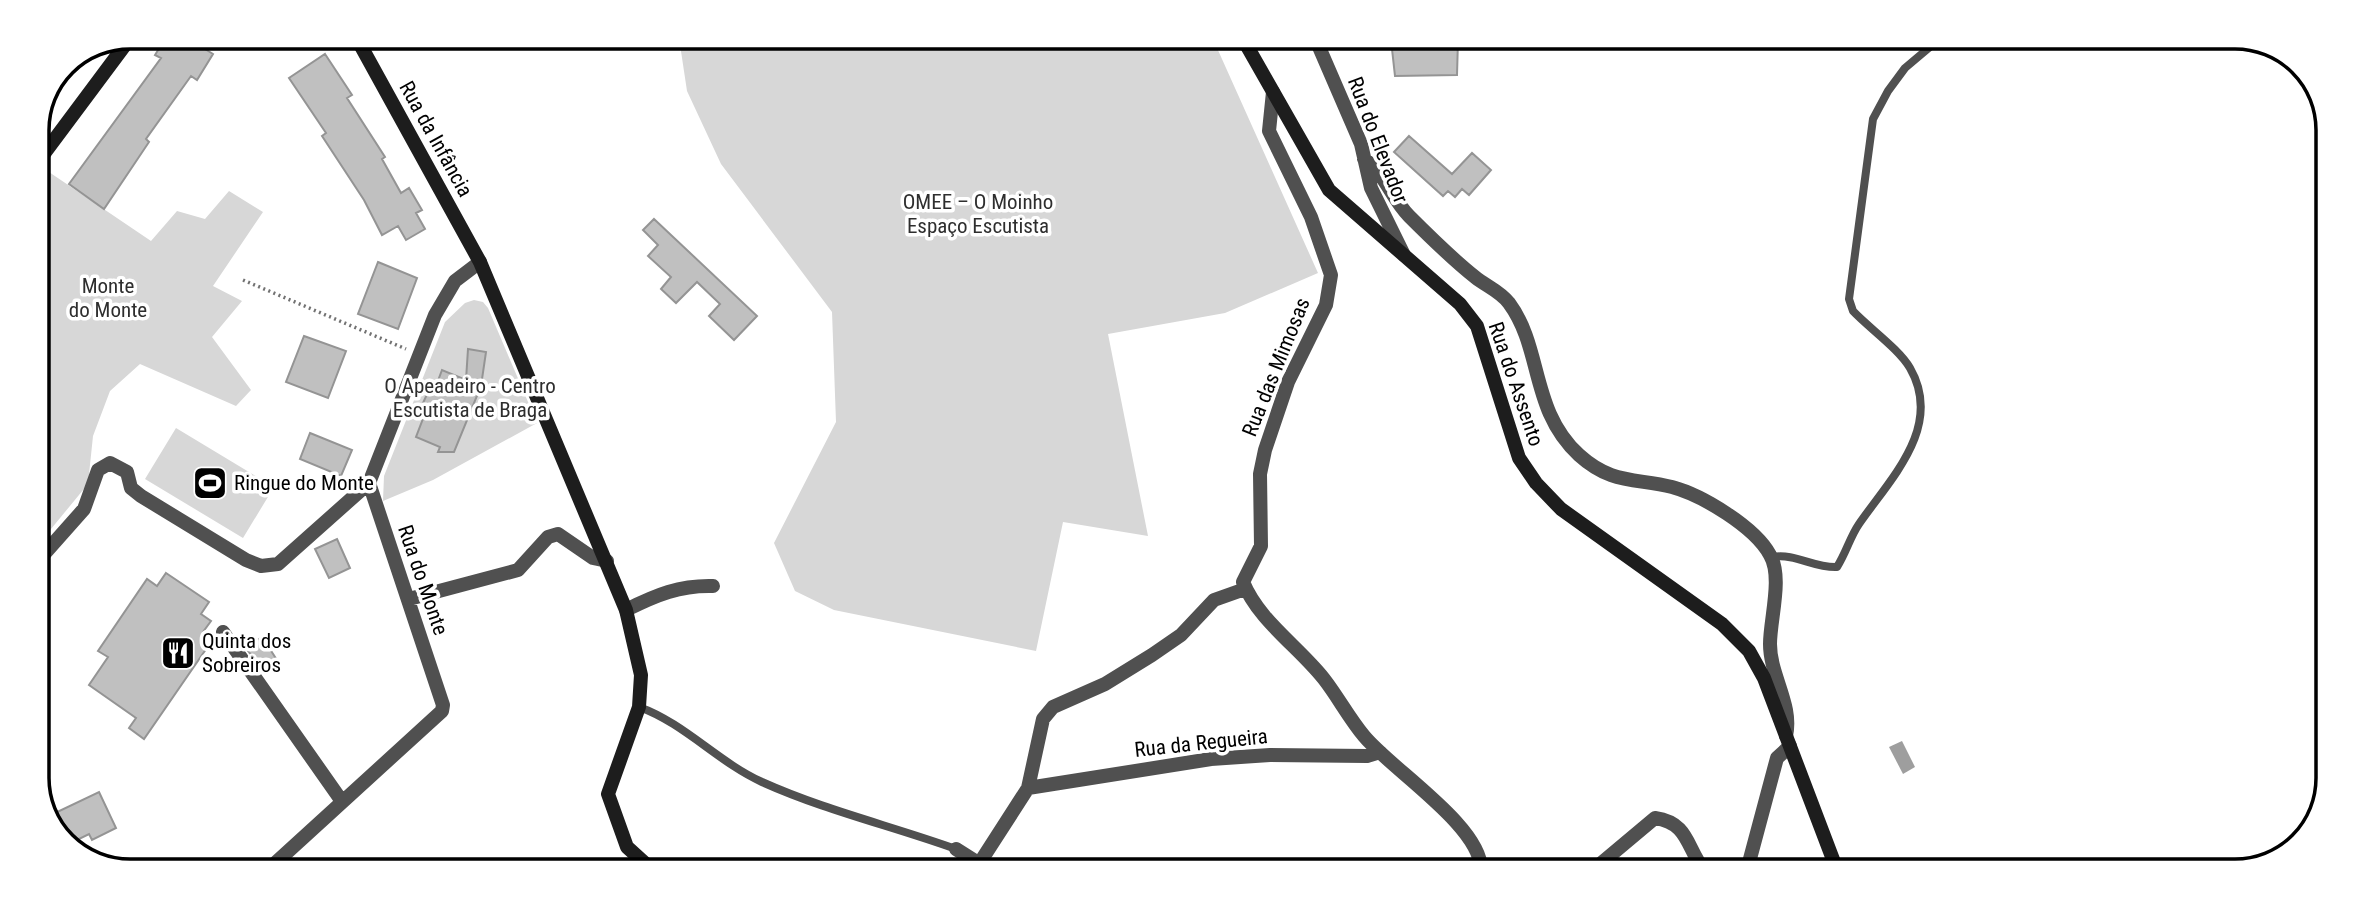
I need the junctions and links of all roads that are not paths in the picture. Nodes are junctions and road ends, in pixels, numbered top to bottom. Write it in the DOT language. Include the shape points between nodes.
graph roads {
  1 [pos="363,49"];
  2 [pos="1249,49"];
  3 [pos="1320,49"];
  4 [pos="1928,49"];
  5 [pos="121,50"];
  6 [pos="1273,92"];
  7 [pos="49,147"];
  8 [pos="1364,159"];
  9 [pos="1404,255"];
  10 [pos="480,262"];
  11 [pos="369,483"];
  12 [pos="49,548"];
  13 [pos="1772,557"];
  14 [pos="607,561"];
  15 [pos="713,586"];
  16 [pos="1245,589"];
  17 [pos="408,599"];
  18 [pos="626,610"];
  19 [pos="223,632"];
  20 [pos="639,707"];
  21 [pos="1788,741"];
  22 [pos="1380,752"];
  23 [pos="1028,788"];
  24 [pos="341,800"];
  25 [pos="956,849"];
  26 [pos="279,859"];
  27 [pos="640,859"];
  28 [pos="972,859"];
  29 [pos="987,859"];
  30 [pos="1481,859"];
  31 [pos="1606,859"];
  32 [pos="1698,859"];
  33 [pos="1750,859"];
  34 [pos="1833,859"];
  1 -- 10 [label="street, Rua da Infância"];
  2 -- 6 [label="street, Rua do Assento"];
  3 -- 8 [label="street, Rua do Elevador"];
  4 -- 13 [label="lane" via="1905,68 1873,119 1849,299 1853,311 1909,366 1919,389 1920,418 1911,453 1857,526 1837,567 1823,568 1788,554"];
  5 -- 7 [label="street"];
  6 -- 9 [label="street, Rua do Assento" via="1329,190"];
  6 -- 16 [label="street, Rua das Mimosas" via="1269,131 1311,217 1331,275 1326,305 1288,382 1265,450 1260,474 1261,546 1242,582"];
  8 -- 9 [label="street, Rua do Elevador" via="1371,188"];
  8 -- 13 [label="street" via="1376,167 1393,199 1408,215 1509,303 1548,414 1580,456 1612,478 1671,487 1699,497 1760,540"];
  9 -- 21 [label="street, Rua do Assento" via="1460,304 1477,326 1518,458 1536,483 1561,509 1722,624 1749,651"];
  10 -- 11 [label="street" via="455,281 435,315"];
  10 -- 14 [label="street, Rua da Infância"];
  11 -- 12 [label="street" via="278,564 261,566 141,496 131,488 127,472 110,463 98,470 84,509"];
  11 -- 17 [label="street, Rua do Monte"];
  13 -- 21 [label="street" via="1775,592 1770,644 1772,666 1790,719"];
  14 -- 17 [label="street" via="593,558 558,534 548,537 518,570"];
  14 -- 18 [label="street, Rua da Infância"];
  15 -- 18 [label="street" via="669,590"];
  16 -- 22 [label="street" via="1251,602 1324,679 1364,737"];
  16 -- 23 [label="street" via="1213,600 1181,635 1105,684 1053,707 1038,734"];
  17 -- 24 [label="street, Rua do Monte" via="442,711"];
  18 -- 20 [label="street, Rua da Infância" via="641,675"];
  19 -- 24 [label="street"];
  20 -- 25 [label="lane" via="657,713 726,763 761,782"];
  20 -- 27 [label="street, Rua da Infância" via="608,794 627,847"];
  21 -- 33 [label="street" via="1777,758"];
  21 -- 34 [label="street, Rua do Assento"];
  22 -- 23 [label="street, Rua da Regueira" via="1367,756 1211,758"];
  22 -- 30 [label="street" via="1469,838"];
  23 -- 29 [label="street"];
  24 -- 26 [label="street, Rua do Monte"];
  25 -- 28 [label="street"];
  31 -- 32 [label="street" via="1656,818 1682,828"];
}
